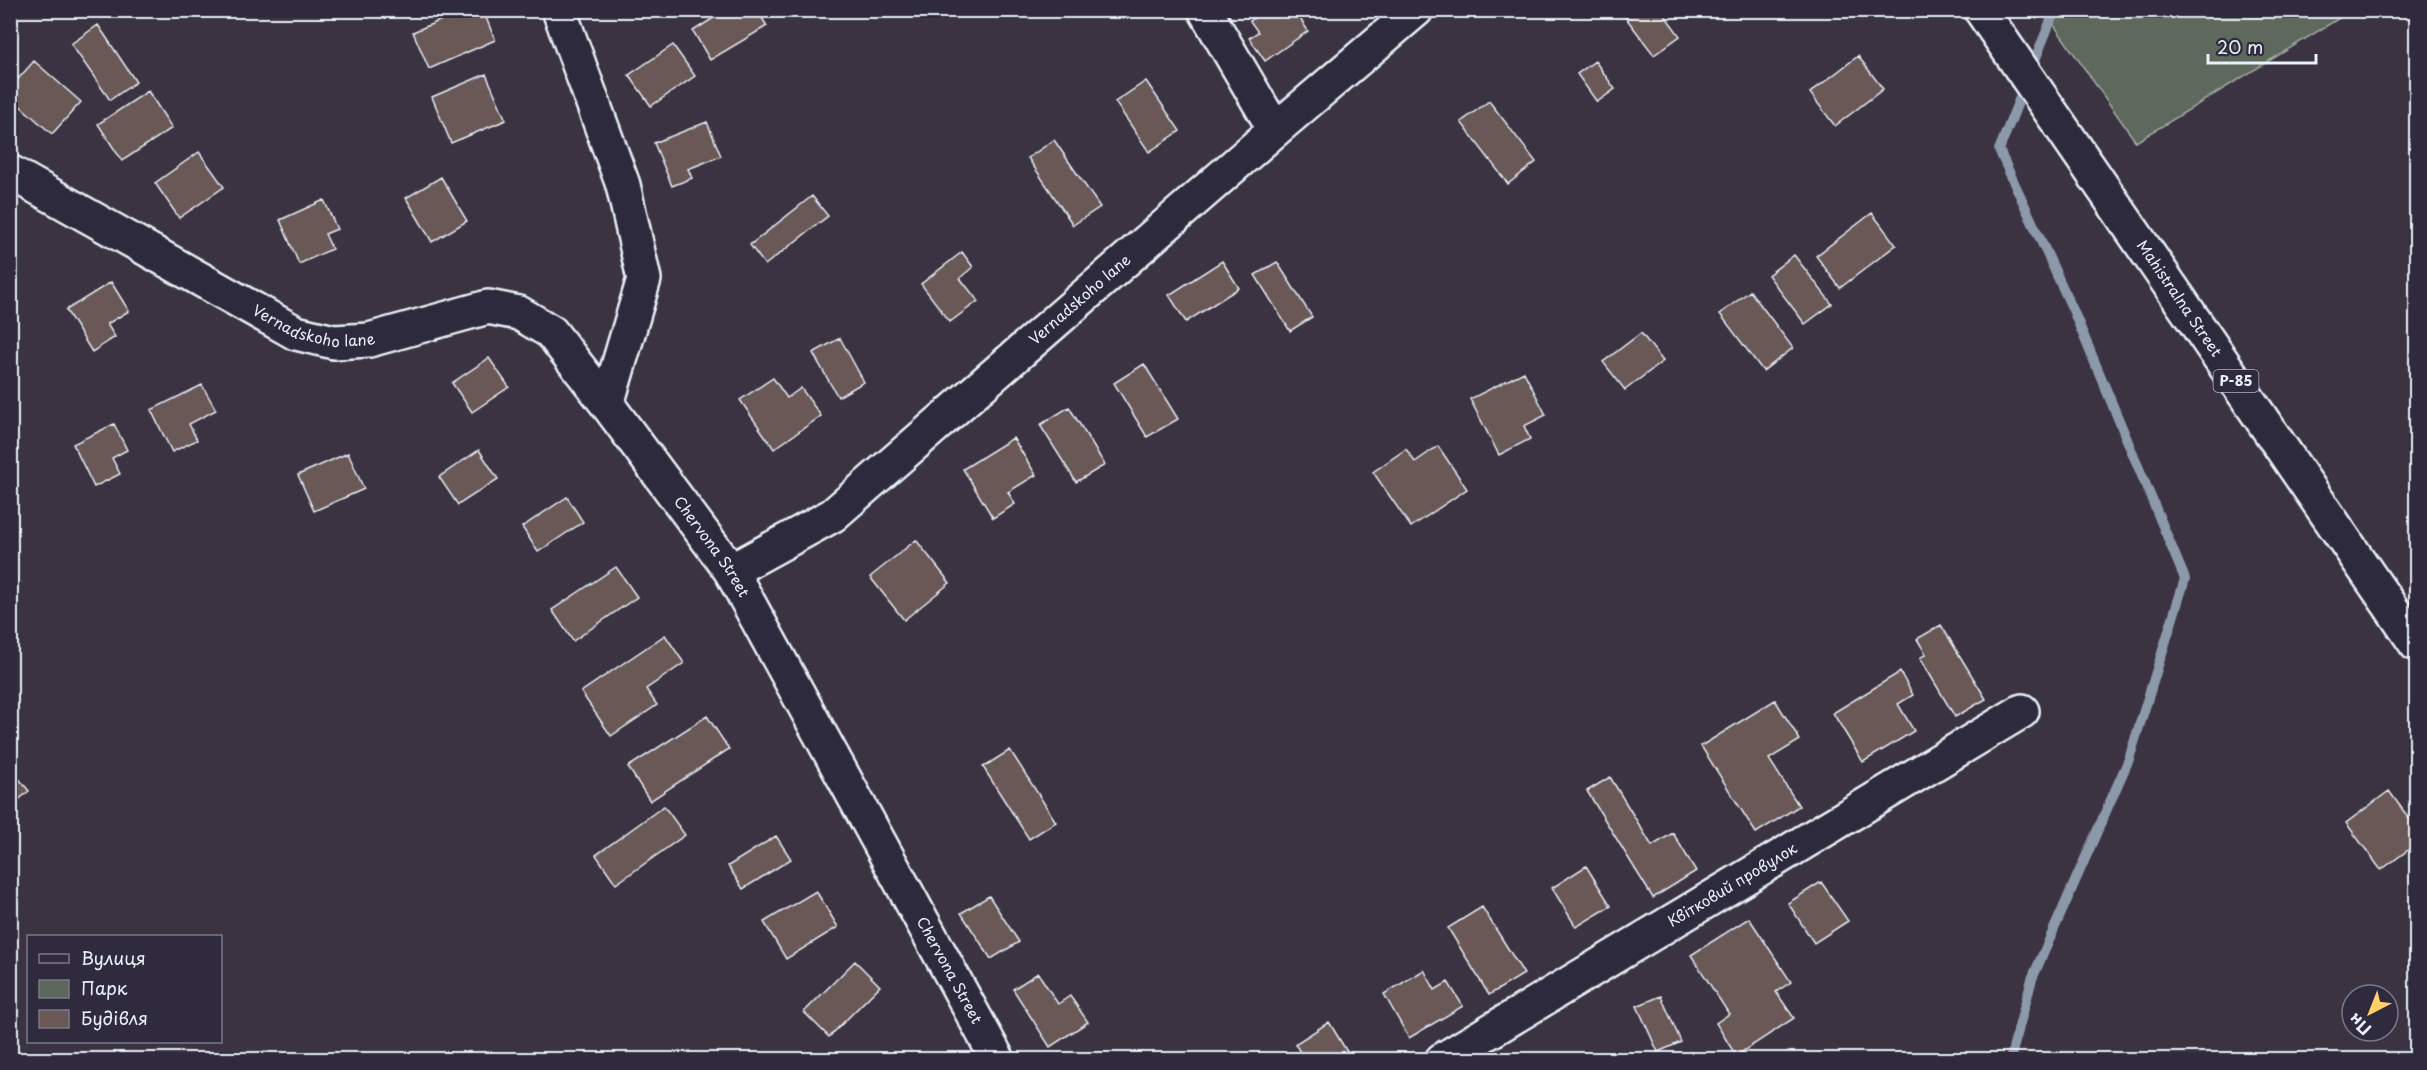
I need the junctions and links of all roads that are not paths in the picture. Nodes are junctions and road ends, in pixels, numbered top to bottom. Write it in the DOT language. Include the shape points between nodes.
graph roads {
  1 [pos="559,10"];
  2 [pos="1205,10"];
  3 [pos="1416,10"];
  4 [pos="1981,10"];
  5 [pos="1275,130"];
  6 [pos="10,172"];
  7 [pos="607,404"];
  8 [pos="731,571"];
  9 [pos="2416,644"];
  10 [pos="2022,711"];
  11 [pos="998,1059"];
  12 [pos="1442,1059"];
  1 -- 7 [label="street" via="622,185 644,279"];
  2 -- 5 [label="street"];
  3 -- 5 [label="street, Vernadskoho lane"];
  4 -- 9 [label="street, Mahistralna Street / Р-85"];
  5 -- 8 [label="street, Vernadskoho lane" via="833,515"];
  6 -- 7 [label="street, Vernadskoho lane" via="296,333 334,342 369,340 488,307 519,313 551,332"];
  7 -- 8 [label="street, Chervona Street"];
  8 -- 11 [label="street, Chervona Street"];
  10 -- 12 [label="street, Квітковий провулок"];
}
